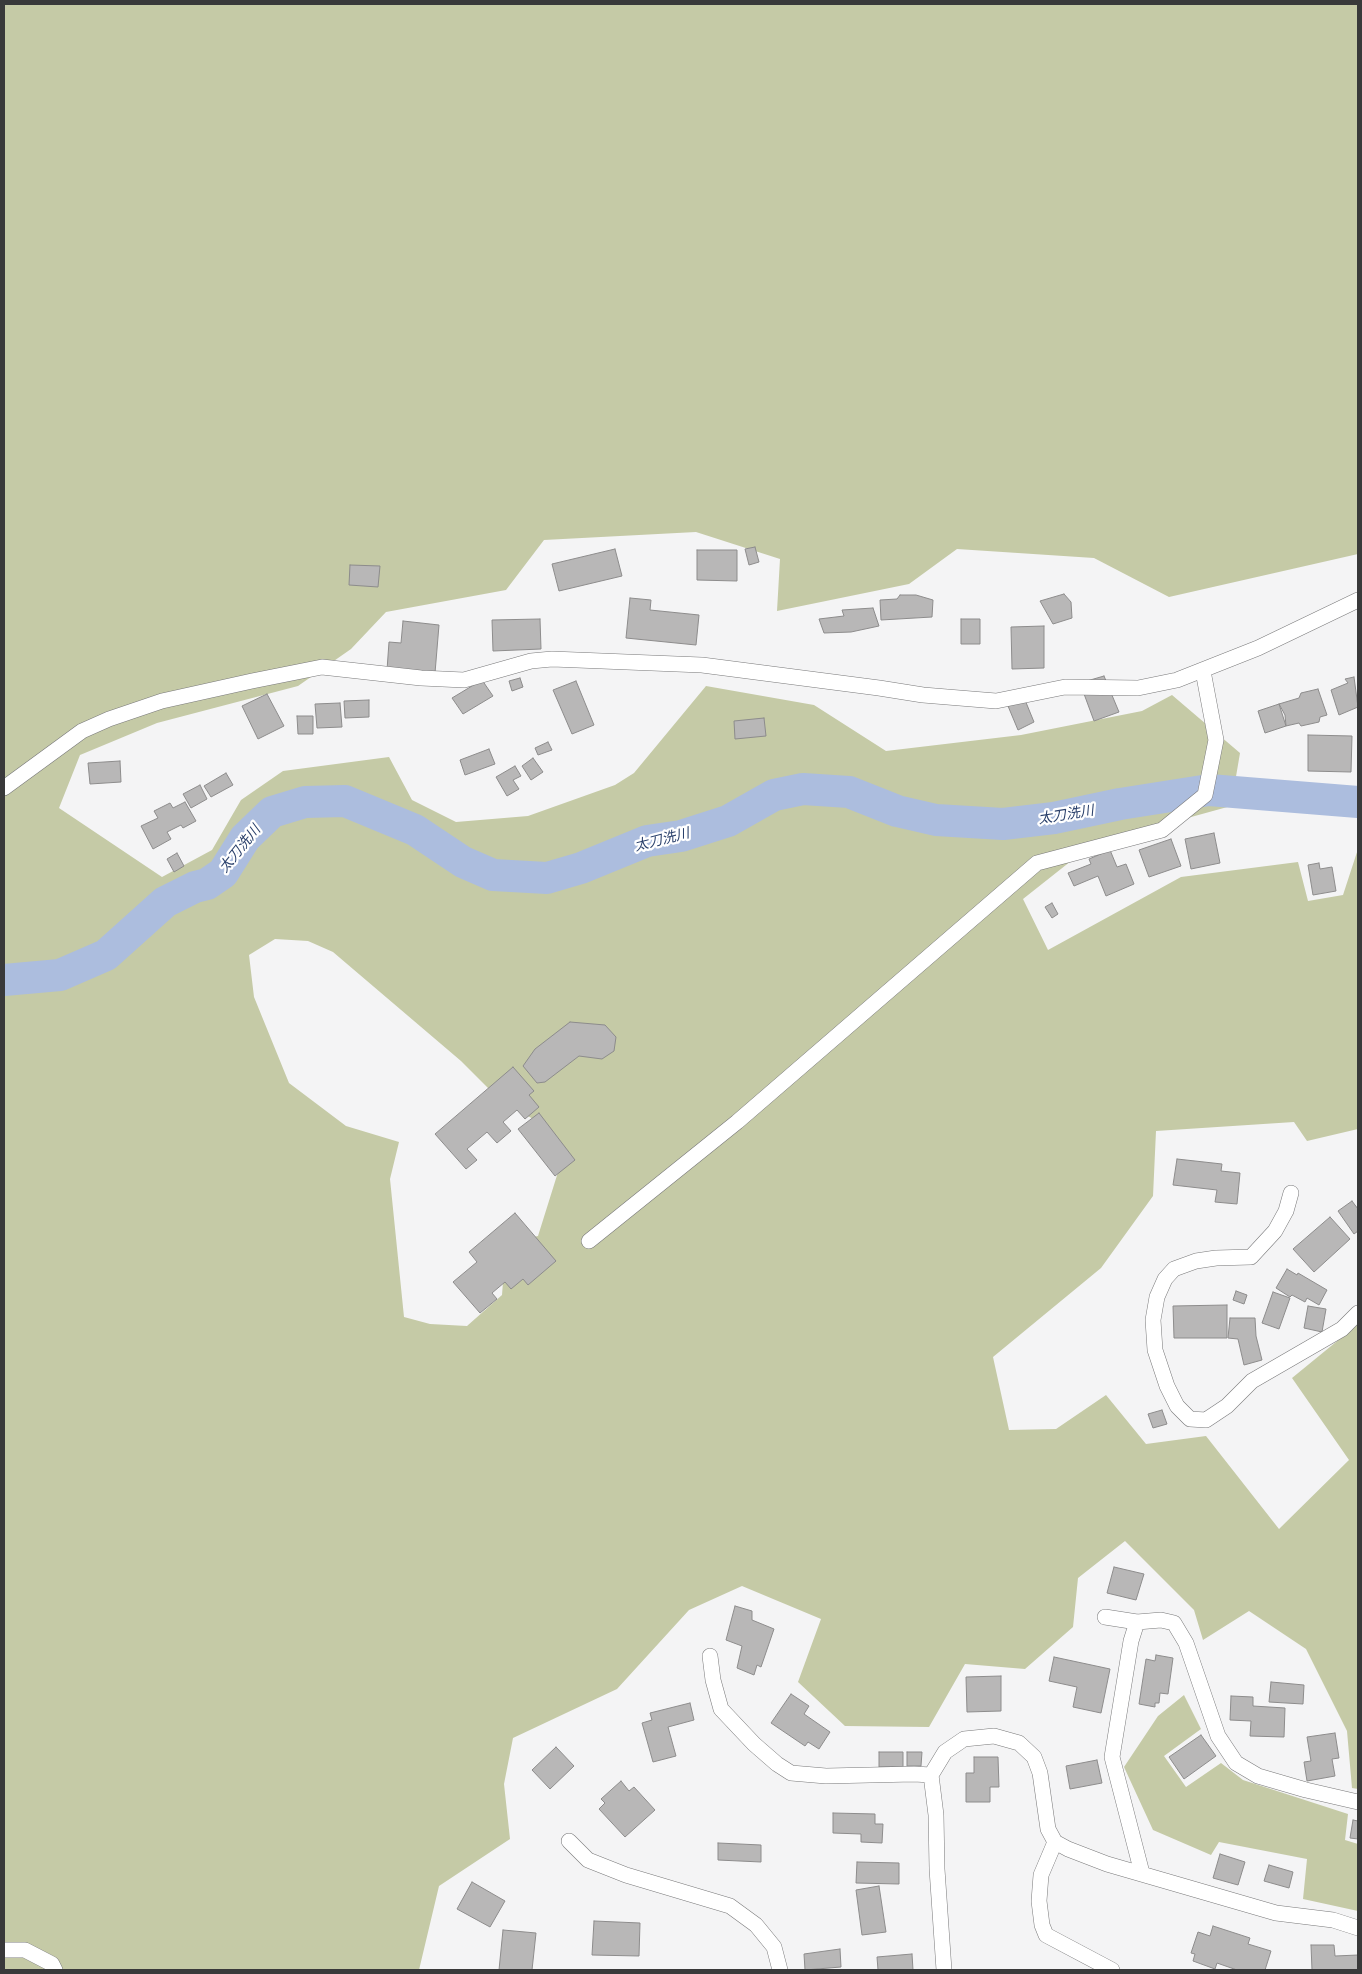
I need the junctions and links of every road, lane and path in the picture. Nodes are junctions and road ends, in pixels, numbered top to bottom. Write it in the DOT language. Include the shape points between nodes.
graph roads {
  1 [pos="1358,600"];
  2 [pos="1203,671"];
  3 [pos="4,788"];
  4 [pos="1291,1192"];
  5 [pos="588,1241"];
  6 [pos="1358,1313"];
  7 [pos="1105,1617"];
  8 [pos="1137,1622"];
  9 [pos="710,1656"];
  10 [pos="931,1775"];
  11 [pos="1358,1802"];
  12 [pos="569,1841"];
  13 [pos="1055,1842"];
  14 [pos="1142,1873"];
  15 [pos="1358,1928"];
  16 [pos="4,1950"];
  17 [pos="55,1970"];
  18 [pos="780,1970"];
  19 [pos="944,1970"];
  20 [pos="1112,1970"];
  1 -- 2 [label="street"];
  2 -- 3 [label="street" via="1138,688 1065,687 996,701 923,695 702,665 552,659 531,661 464,680 322,667 162,701 109,719 82,731"];
  2 -- 5 [label="street" via="1216,740 1205,795 1162,830 1038,863 737,1122"];
  4 -- 6 [label="street" via="1286,1211 1275,1231 1251,1257 1196,1261 1174,1269 1165,1279 1157,1297 1153,1320 1155,1350 1177,1406 1190,1419 1206,1420 1227,1406 1252,1381 1342,1329"];
  7 -- 8 [label="street"];
  8 -- 11 [label="street" via="1161,1620 1174,1623 1186,1643 1218,1736 1236,1763 1258,1776"];
  8 -- 14 [label="street" via="1112,1757"];
  9 -- 10 [label="street" via="721,1709 754,1744 791,1773"];
  10 -- 13 [label="street" via="945,1752 964,1739 994,1736 1019,1743 1034,1756 1040,1772 1048,1829"];
  10 -- 19 [label="street"];
  12 -- 18 [label="street" via="588,1860 626,1875 730,1906 756,1925 774,1947"];
  13 -- 14 [label="street" via="1088,1858"];
  13 -- 20 [label="street" via="1041,1875 1040,1901 1046,1935"];
  14 -- 15 [label="street" via="1276,1912 1333,1920"];
  16 -- 17 [label="street" via="25,1950 52,1964"];
}
